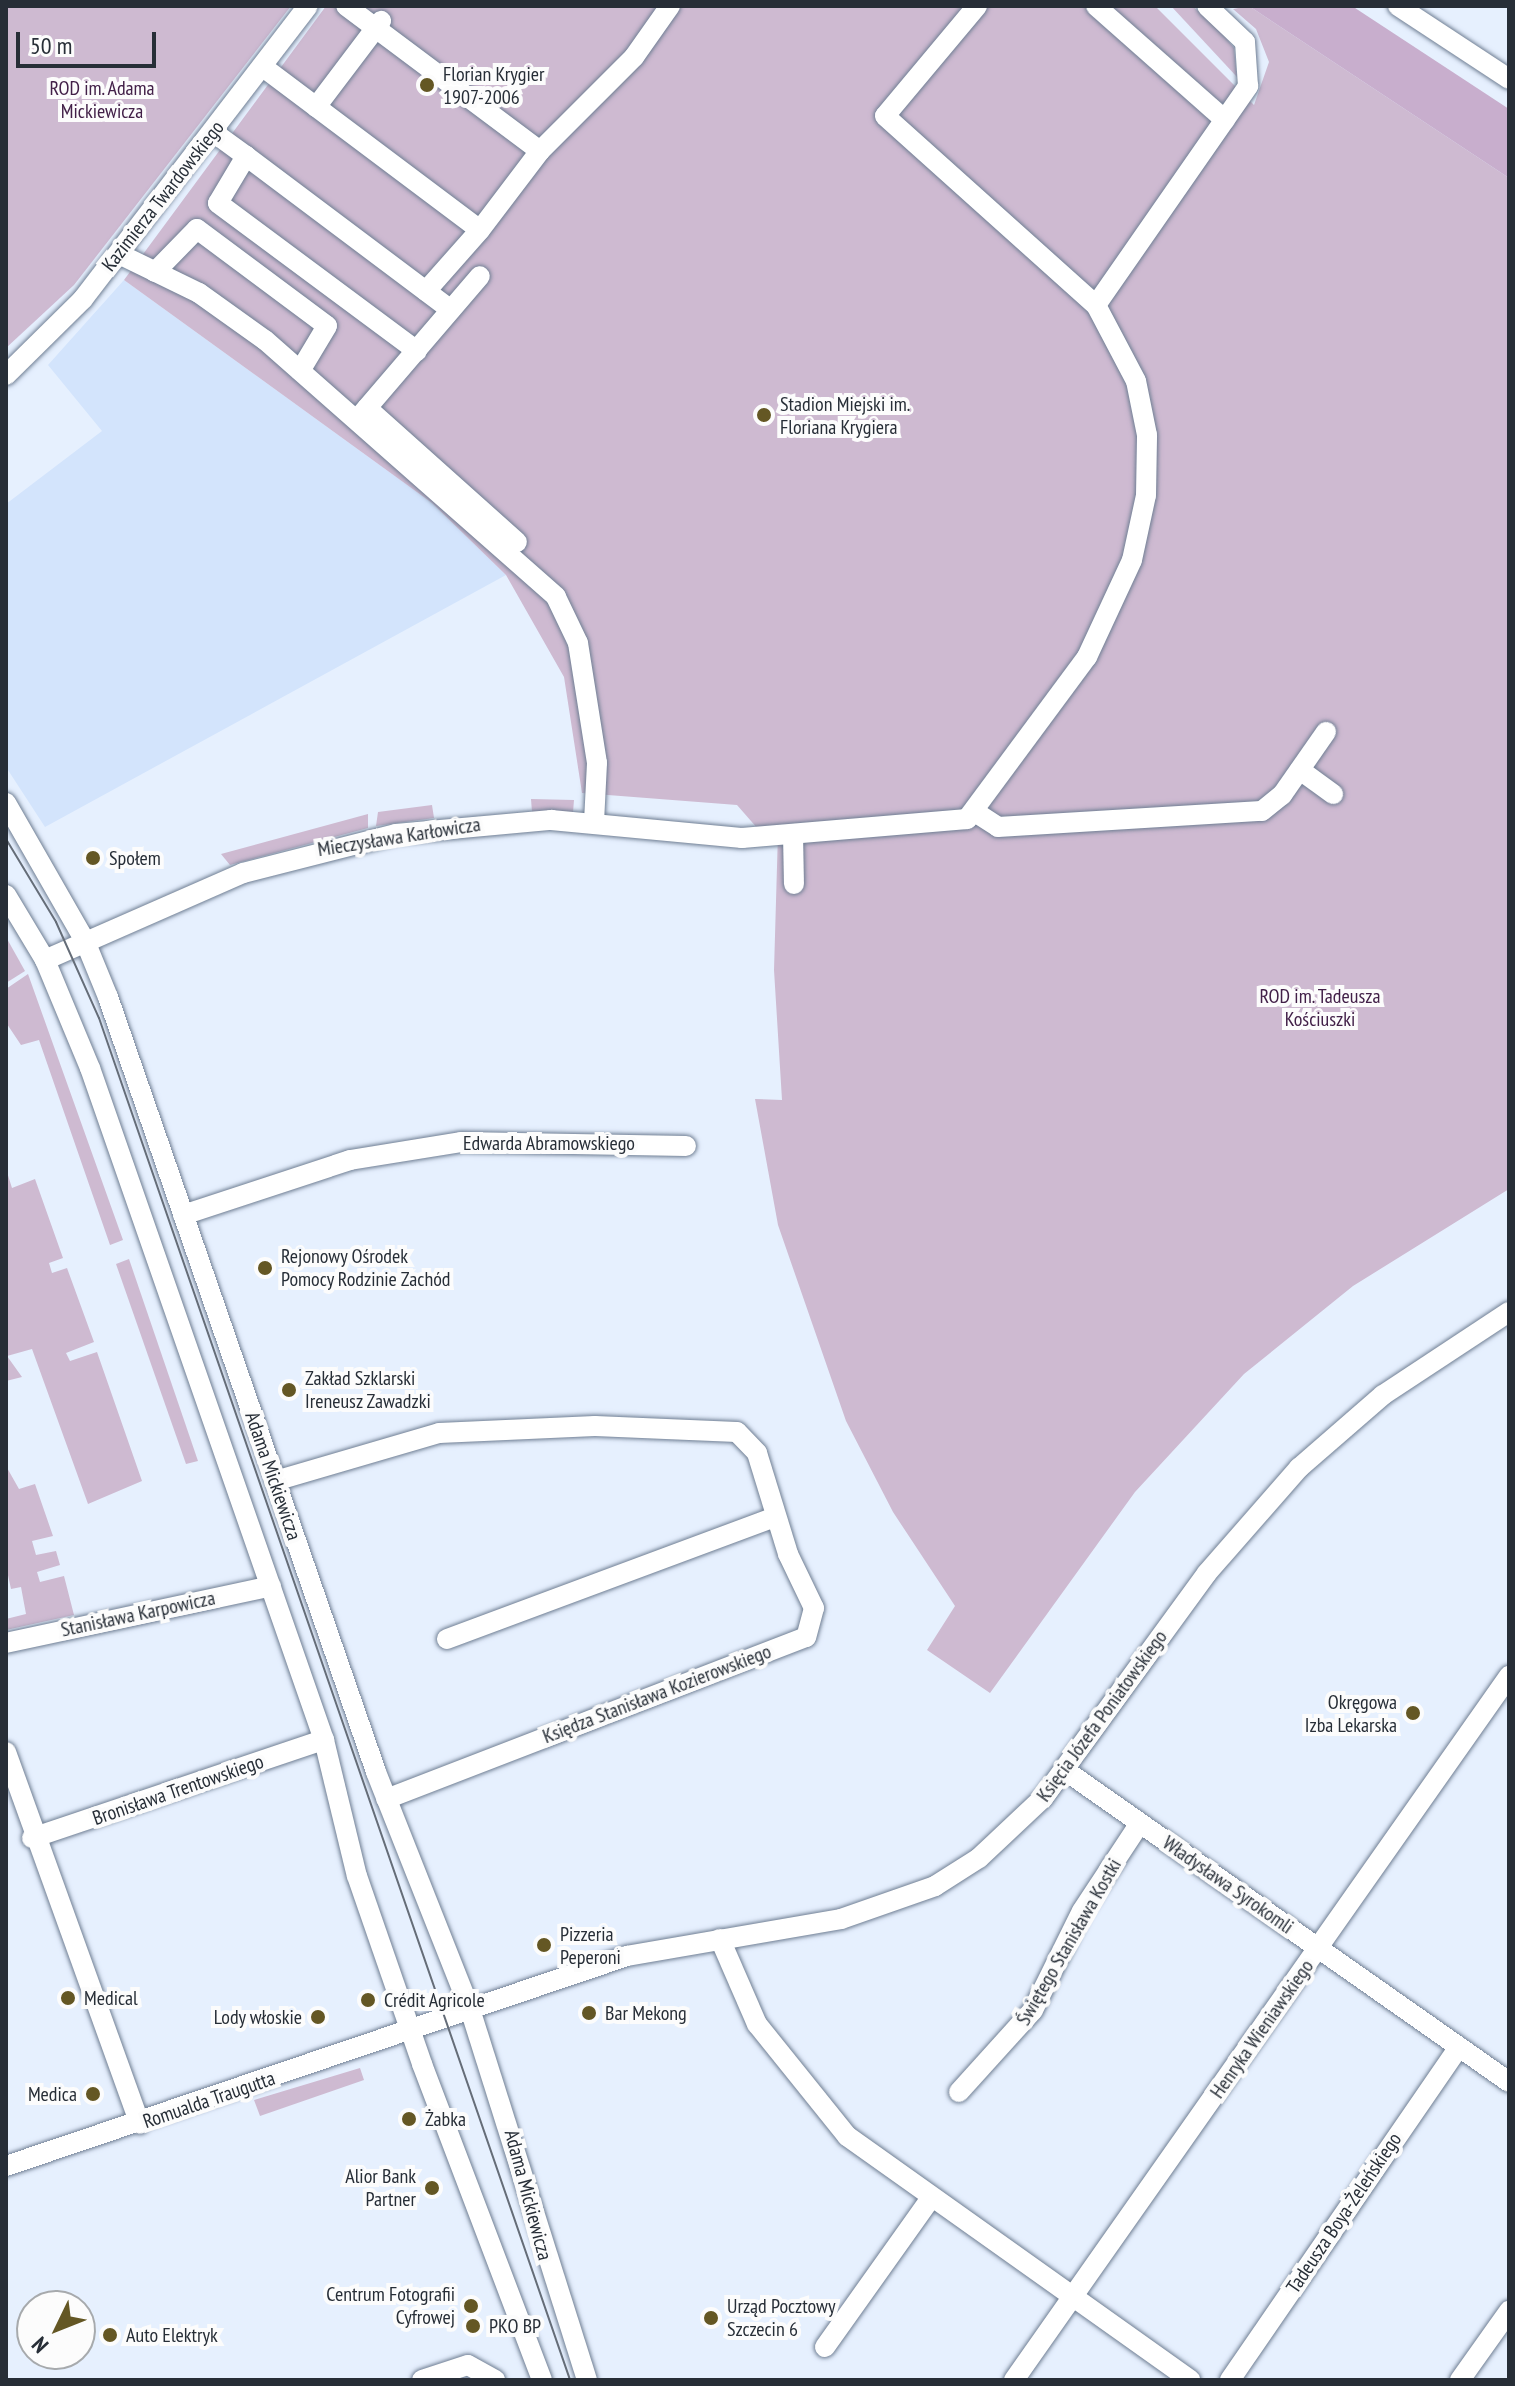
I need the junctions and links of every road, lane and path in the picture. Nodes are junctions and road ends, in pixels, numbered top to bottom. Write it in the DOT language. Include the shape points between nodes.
graph roads {
  1 [pos="308,6"];
  2 [pos="346,6"];
  3 [pos="670,6"];
  4 [pos="977,6"];
  5 [pos="1096,6"];
  6 [pos="1207,6"];
  7 [pos="1398,6"];
  8 [pos="378,25"];
  9 [pos="263,67"];
  10 [pos="1509,79"];
  11 [pos="316,107"];
  12 [pos="1225,120"];
  13 [pos="210,137"];
  14 [pos="540,151"];
  15 [pos="242,161"];
  16 [pos="480,230"];
  17 [pos="119,254"];
  18 [pos="155,272"];
  19 [pos="480,276"];
  20 [pos="426,291"];
  21 [pos="1096,305"];
  22 [pos="451,310"];
  23 [pos="417,351"];
  24 [pos="300,371"];
  25 [pos="6,375"];
  26 [pos="361,415"];
  27 [pos="517,542"];
  28 [pos="1326,732"];
  29 [pos="1300,770"];
  30 [pos="1333,794"];
  31 [pos="6,803"];
  32 [pos="975,812"];
  33 [pos="594,823"];
  34 [pos="785,834"];
  35 [pos="794,884"];
  36 [pos="6,895"];
  37 [pos="85,941"];
  38 [pos="45,960"];
  39 [pos="686,1146"];
  40 [pos="183,1215"];
  41 [pos="1509,1312"];
  42 [pos="275,1481"];
  43 [pos="775,1517"];
  44 [pos="271,1586"];
  45 [pos="447,1639"];
  46 [pos="6,1643"];
  47 [pos="1509,1676"];
  48 [pos="324,1740"];
  49 [pos="6,1752"];
  50 [pos="1066,1771"];
  51 [pos="386,1799"];
  52 [pos="14,1814"];
  53 [pos="1140,1823"];
  54 [pos="32,1838"];
  55 [pos="720,1939"];
  56 [pos="1319,1949"];
  57 [pos="470,2009"];
  58 [pos="409,2029"];
  59 [pos="1459,2047"];
  60 [pos="1509,2082"];
  61 [pos="959,2092"];
  62 [pos="140,2124"];
  63 [pos="6,2166"];
  64 [pos="930,2199"];
  65 [pos="1071,2298"];
  66 [pos="1509,2311"];
  67 [pos="825,2347"];
  68 [pos="422,2380"];
  69 [pos="495,2380"];
  70 [pos="542,2380"];
  71 [pos="587,2380"];
  72 [pos="1014,2380"];
  73 [pos="1190,2380"];
  74 [pos="1230,2380"];
  75 [pos="1460,2380"];
  1 -- 9 [label="street, Kazimierza Twardowskiego"];
  2 -- 8 [label="street"];
  3 -- 14 [label="street" via="634,57"];
  4 -- 21 [label="street" via="885,116"];
  5 -- 12 [label="street"];
  6 -- 12 [label="street" via="1239,34 1251,61 1248,86"];
  7 -- 10 [label="street"];
  8 -- 11 [label="street"];
  8 -- 14 [label="street"];
  9 -- 11 [label="street"];
  9 -- 13 [label="street, Kazimierza Twardowskiego"];
  11 -- 16 [label="street"];
  12 -- 21 [label="street"];
  13 -- 15 [label="street"];
  13 -- 17 [label="street, Kazimierza Twardowskiego"];
  14 -- 16 [label="street"];
  15 -- 20 [label="street"];
  15 -- 23 [label="street" via="218,203"];
  16 -- 20 [label="street"];
  17 -- 18 [label="street"];
  17 -- 25 [label="street, Kazimierza Twardowskiego"];
  18 -- 24 [label="street" via="210,301"];
  18 -- 24 [label="street" via="197,229 327,326"];
  19 -- 22 [label="street"];
  20 -- 22 [label="street"];
  21 -- 32 [label="street" via="1141,403 1148,464 1141,526 1100,634"];
  22 -- 23 [label="street"];
  23 -- 26 [label="street"];
  24 -- 26 [label="street"];
  26 -- 27 [label="street"];
  26 -- 33 [label="street" via="567,610 596,756"];
  28 -- 29 [label="street"];
  29 -- 30 [label="street"];
  29 -- 32 [label="street" via="1276,802 1253,812 998,827"];
  31 -- 37 [label="street, Adama Mickiewicza"];
  32 -- 34 [label="street, Mieczysława Karłowicza" via="941,826"];
  33 -- 34 [label="street, Mieczysława Karłowicza" via="726,838"];
  33 -- 37 [label="street, Mieczysława Karłowicza" via="479,823 338,845 243,873"];
  34 -- 35 [label="street"];
  36 -- 38 [label="street, Adama Mickiewicza"];
  37 -- 38 [label="street"];
  37 -- 40 [label="street, Adama Mickiewicza"];
  38 -- 44 [label="street, Adama Mickiewicza" via="96,1082"];
  39 -- 40 [label="street, Edwarda Abramowskiego" via="461,1142 350,1160"];
  40 -- 42 [label="street, Adama Mickiewicza"];
  41 -- 50 [label="street, Księcia Józefa Poniatowskiego" via="1383,1395 1281,1486 1207,1573"];
  42 -- 43 [label="street, Księdza Stanisława Kozierowskiego" via="439,1433 725,1430 752,1442"];
  42 -- 51 [label="street, Adama Mickiewicza"];
  43 -- 45 [label="street"];
  43 -- 51 [label="street, Księdza Stanisława Kozierowskiego" via="814,1608 806,1637"];
  44 -- 46 [label="street, Stanisława Karpowicza"];
  44 -- 48 [label="street, Adama Mickiewicza"];
  47 -- 56 [label="street, Henryka Wieniawskiego"];
  48 -- 54 [label="street, Bronisława Trentowskiego"];
  48 -- 58 [label="street, Adama Mickiewicza" via="354,1866"];
  49 -- 52 [label="street"];
  50 -- 53 [label="street, Władysława Syrokomli"];
  50 -- 55 [label="street, Księcia Józefa Poniatowskiego" via="998,1842 917,1895 841,1919"];
  51 -- 57 [label="street, Adama Mickiewicza"];
  52 -- 54 [label="street"];
  53 -- 56 [label="street, Władysława Syrokomli"];
  53 -- 61 [label="street, Świętego Stanisława Kostki" via="1082,1911 1033,2010"];
  54 -- 62 [label="street"];
  55 -- 57 [label="street, Księcia Józefa Poniatowskiego" via="635,1954"];
  55 -- 64 [label="street" via="740,1996 801,2084 863,2150"];
  56 -- 59 [label="street, Władysława Syrokomli"];
  56 -- 65 [label="street, Henryka Wieniawskiego"];
  57 -- 58 [label="street"];
  57 -- 71 [label="street, Adama Mickiewicza"];
  58 -- 62 [label="street, Romualda Traugutta"];
  58 -- 70 [label="street, Adama Mickiewicza"];
  59 -- 60 [label="street, Władysława Syrokomli"];
  59 -- 74 [label="street, Tadeusza Boya-Żeleńskiego"];
  62 -- 63 [label="street, Romualda Traugutta"];
  64 -- 65 [label="street"];
  64 -- 67 [label="street"];
  65 -- 72 [label="street, Henryka Wieniawskiego"];
  65 -- 73 [label="street"];
  66 -- 75 [label="street"];
  68 -- 69 [label="street" via="477,2366"];
}
